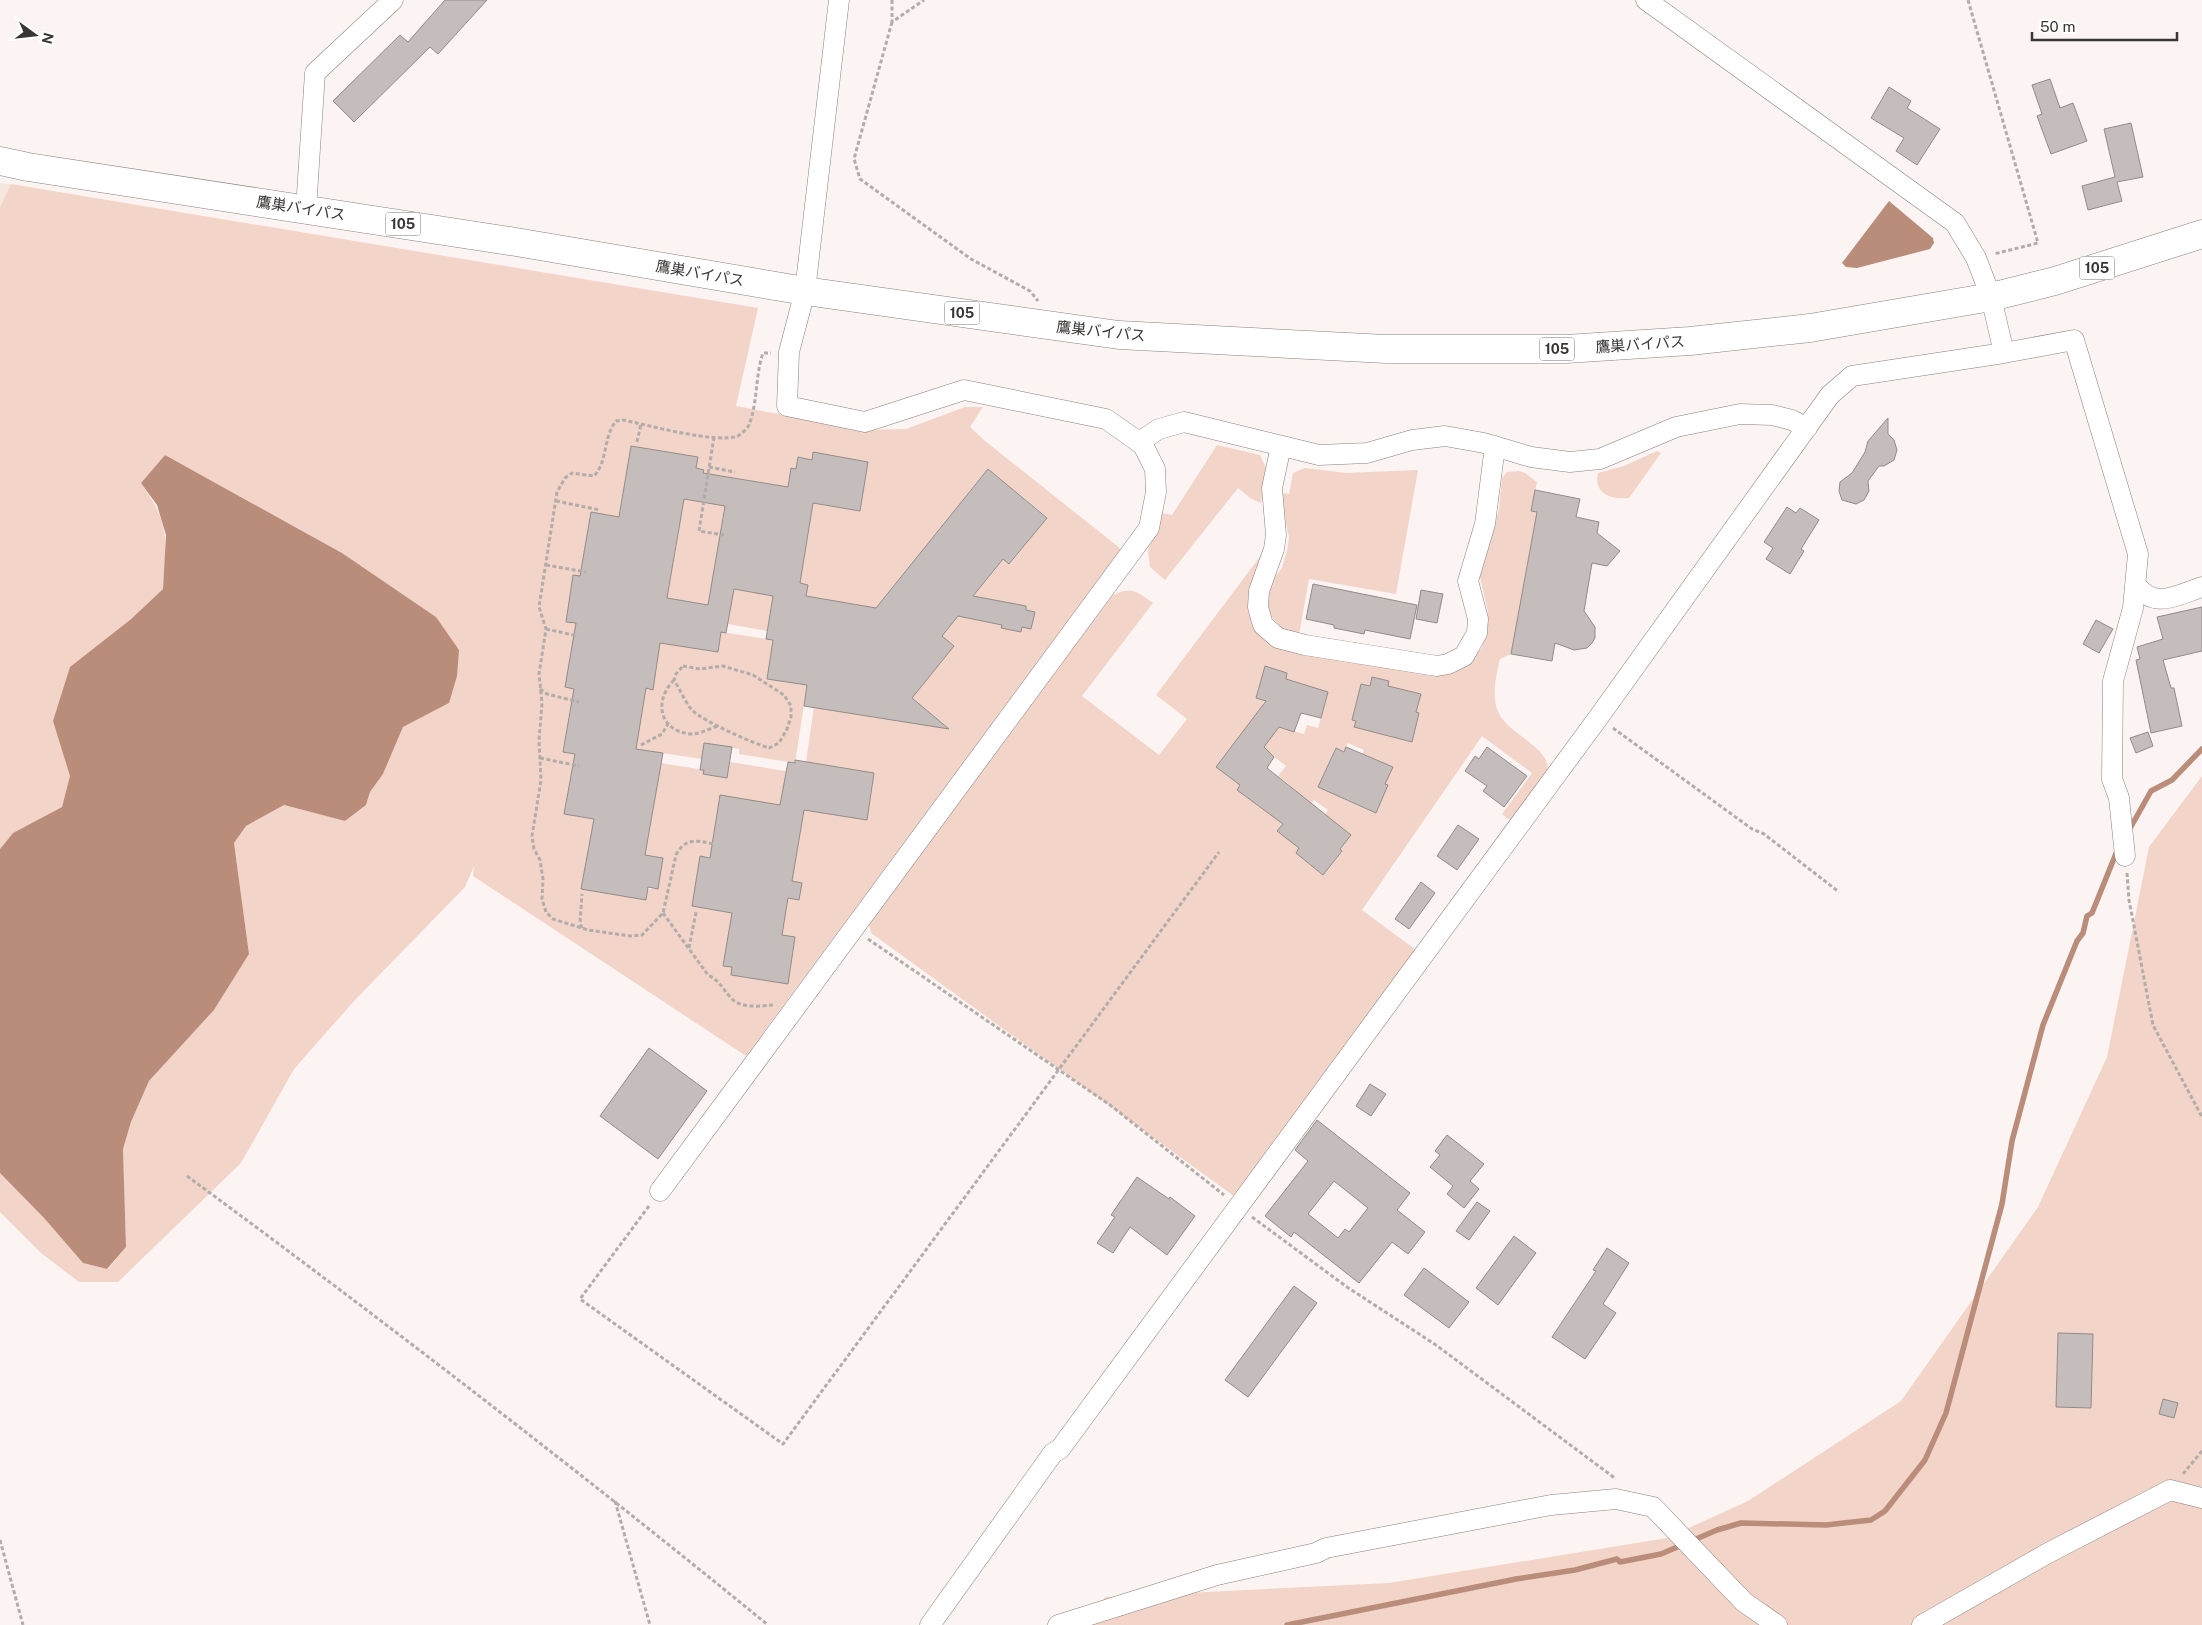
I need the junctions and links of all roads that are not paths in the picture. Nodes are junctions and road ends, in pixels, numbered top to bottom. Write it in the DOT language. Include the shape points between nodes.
graph roads {
  1 [pos="393,0"];
  2 [pos="838,0"];
  3 [pos="1646,0"];
  4 [pos="0,161"];
  5 [pos="306,209"];
  6 [pos="2202,234"];
  7 [pos="805,291"];
  8 [pos="1991,297"];
  9 [pos="2004,353"];
  10 [pos="1807,428"];
  11 [pos="1139,442"];
  12 [pos="1281,446"];
  13 [pos="1495,446"];
  14 [pos="2136,585"];
  15 [pos="2202,587"];
  16 [pos="2126,856"];
  17 [pos="660,1191"];
  18 [pos="2202,1498"];
  19 [pos="930,1625"];
  20 [pos="1058,1625"];
  21 [pos="1777,1625"];
  22 [pos="1922,1625"];
  1 -- 5 [label="street" via="315,73"];
  2 -- 7 [label="street"];
  3 -- 8 [label="street" via="1954,223 1976,258"];
  4 -- 5 [label="highway, 鷹巣バイパス / 105"];
  5 -- 7 [label="highway, 鷹巣バイパス / 105"];
  6 -- 8 [label="highway, 鷹巣バイパス / 105" via="2055,281"];
  7 -- 8 [label="highway, 鷹巣バイパス / 105" via="1120,335 1386,350 1566,349 1690,341 1810,328"];
  7 -- 11 [label="street" via="789,352 787,406 865,422 964,390 1106,419"];
  8 -- 9 [label="street"];
  9 -- 10 [label="street" via="1852,376 1830,395"];
  9 -- 14 [label="street" via="2074,340 2138,554"];
  10 -- 13 [label="street" via="1772,415 1740,414 1676,427 1600,459 1570,462 1531,457"];
  10 -- 19 [label="street" via="1598,718 1060,1449 1053,1453"];
  11 -- 12 [label="street" via="1158,429 1184,422"];
  11 -- 17 [label="street" via="1155,469 1156,492 1148,528"];
  12 -- 13 [label="street" via="1319,455 1367,453 1412,440 1445,436"];
  12 -- 13 [label="street" via="1272,488 1274,549 1259,590 1258,608 1264,625 1278,638 1305,645 1437,666 1464,656 1476,633 1478,619 1468,581 1484,524"];
  14 -- 15 [label="street" via="2142,594 2160,600"];
  14 -- 16 [label="street" via="2113,680 2112,779 2119,798"];
  18 -- 22 [label="street" via="2170,1490 2048,1553"];
  20 -- 21 [label="street" via="1217,1576 1326,1548 1551,1506 1616,1499 1653,1507 1744,1602"];
}
